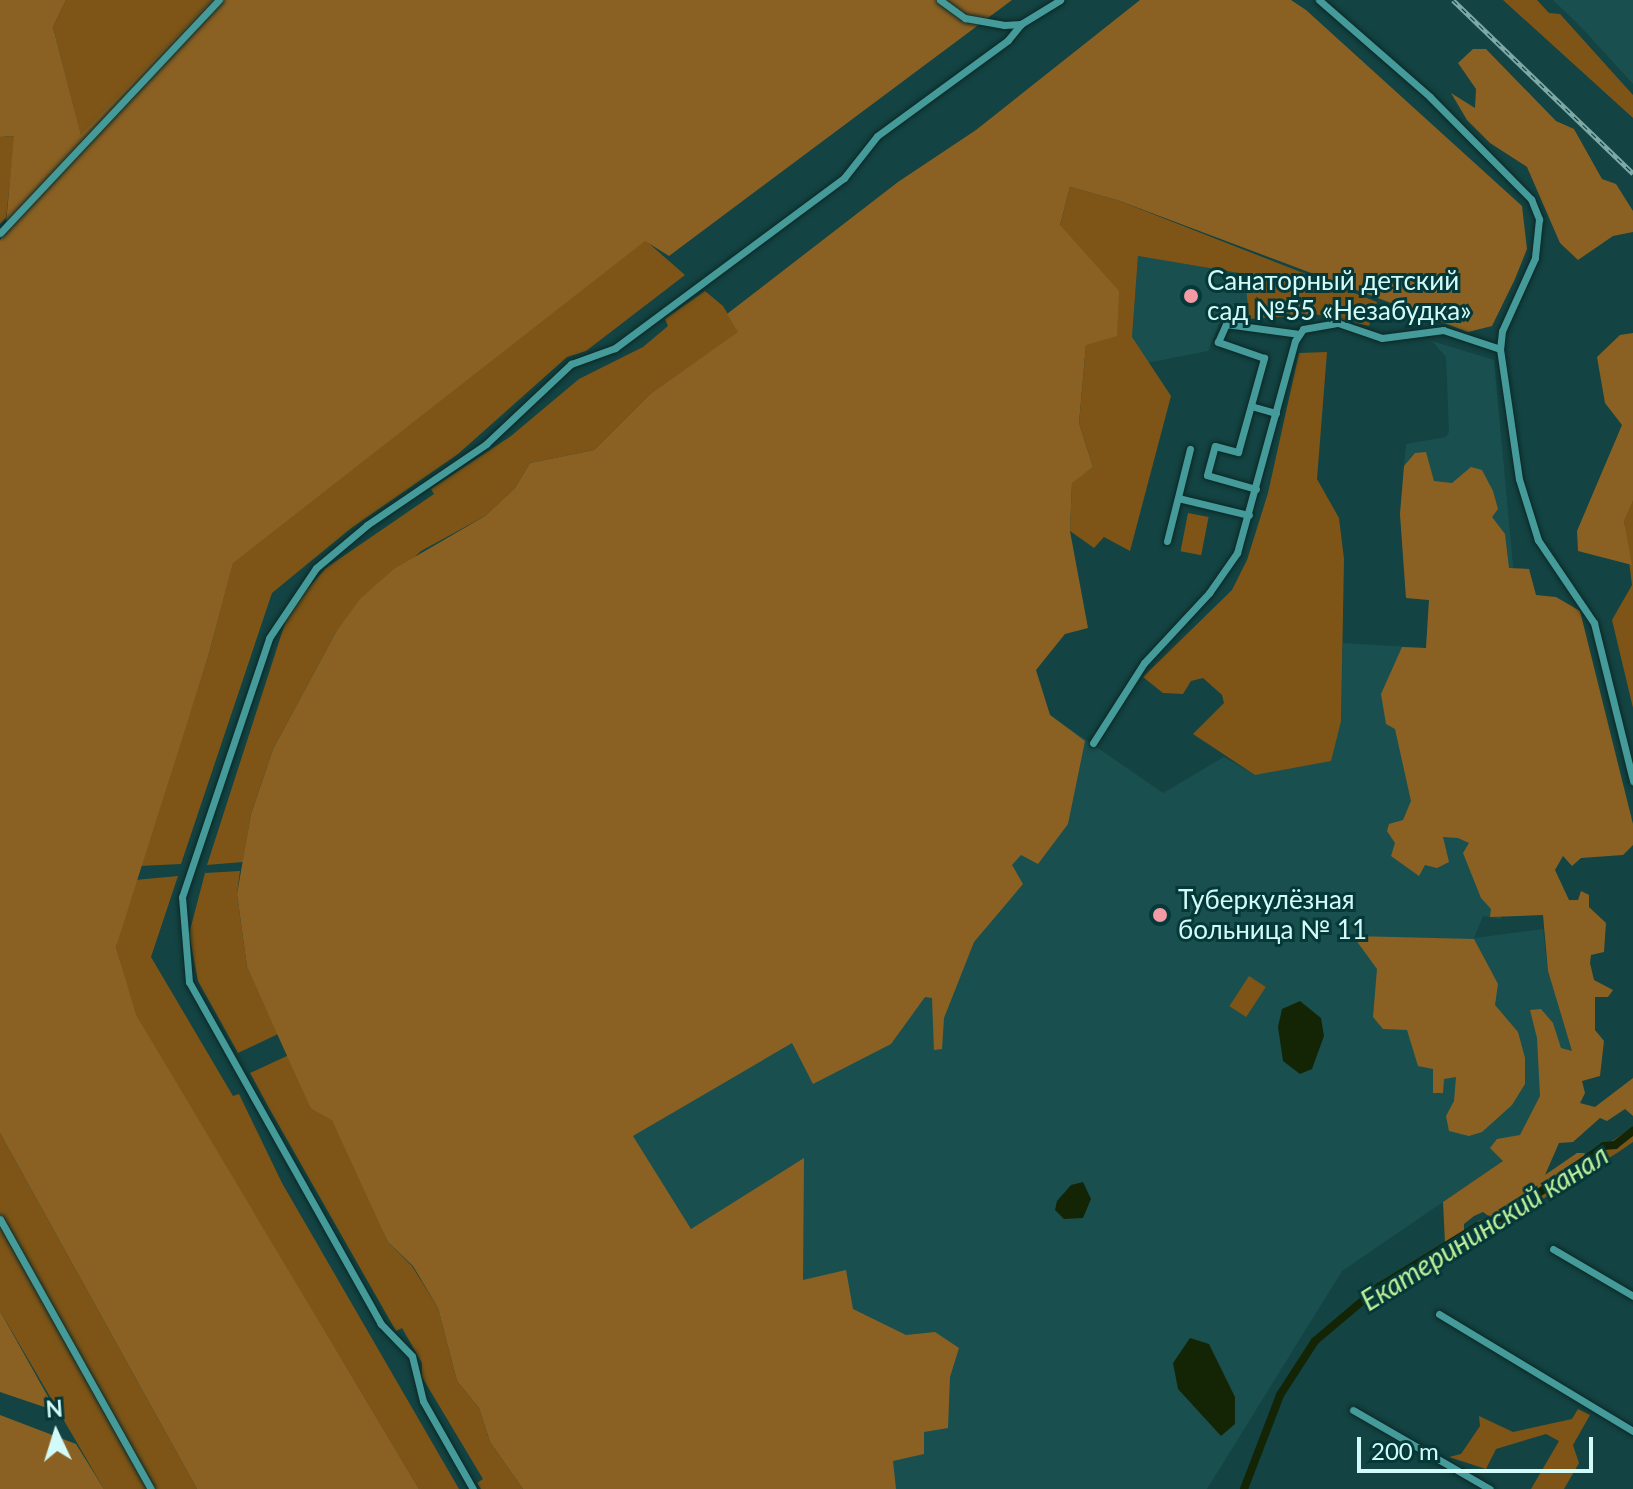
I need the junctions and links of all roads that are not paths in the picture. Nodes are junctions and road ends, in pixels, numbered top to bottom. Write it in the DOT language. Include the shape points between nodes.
graph roads {
  1 [pos="219,0"];
  2 [pos="940,0"];
  3 [pos="1060,0"];
  4 [pos="1319,0"];
  5 [pos="1021,24"];
  6 [pos="0,233"];
  7 [pos="1299,334"];
  8 [pos="1500,349"];
  9 [pos="1251,406"];
  10 [pos="1276,413"];
  11 [pos="1190,449"];
  12 [pos="1256,489"];
  13 [pos="1178,498"];
  14 [pos="1249,515"];
  15 [pos="1167,541"];
  16 [pos="1093,743"];
  17 [pos="1633,781"];
  18 [pos="0,1219"];
  19 [pos="1553,1249"];
  20 [pos="1633,1296"];
  21 [pos="1439,1314"];
  22 [pos="1353,1410"];
  23 [pos="1633,1431"];
  24 [pos="151,1489"];
  25 [pos="473,1489"];
  26 [pos="1490,1489"];
  1 -- 6 [label="street"];
  2 -- 5 [label="street" via="977,22"];
  3 -- 5 [label="street"];
  4 -- 8 [label="street" via="1430,97 1531,199 1540,237"];
  5 -- 25 [label="street" via="1008,40 877,136 844,178 615,348 571,364 486,444 367,525 316,568 269,638 182,897 189,982 381,1324 412,1356 423,1401"];
  7 -- 8 [label="street" via="1327,323 1382,338 1433,329"];
  7 -- 9 [label="street" via="1226,324 1218,342 1264,358"];
  7 -- 10 [label="street"];
  8 -- 17 [label="street" via="1526,510 1538,540 1594,623"];
  9 -- 10 [label="street"];
  9 -- 12 [label="street" via="1238,452 1215,446 1207,475"];
  10 -- 12 [label="street"];
  11 -- 13 [label="street"];
  12 -- 14 [label="street"];
  13 -- 14 [label="street"];
  13 -- 15 [label="street"];
  14 -- 16 [label="street" via="1230,565 1144,663"];
  18 -- 24 [label="street"];
  19 -- 20 [label="street"];
  21 -- 23 [label="street"];
  22 -- 26 [label="street"];
}
